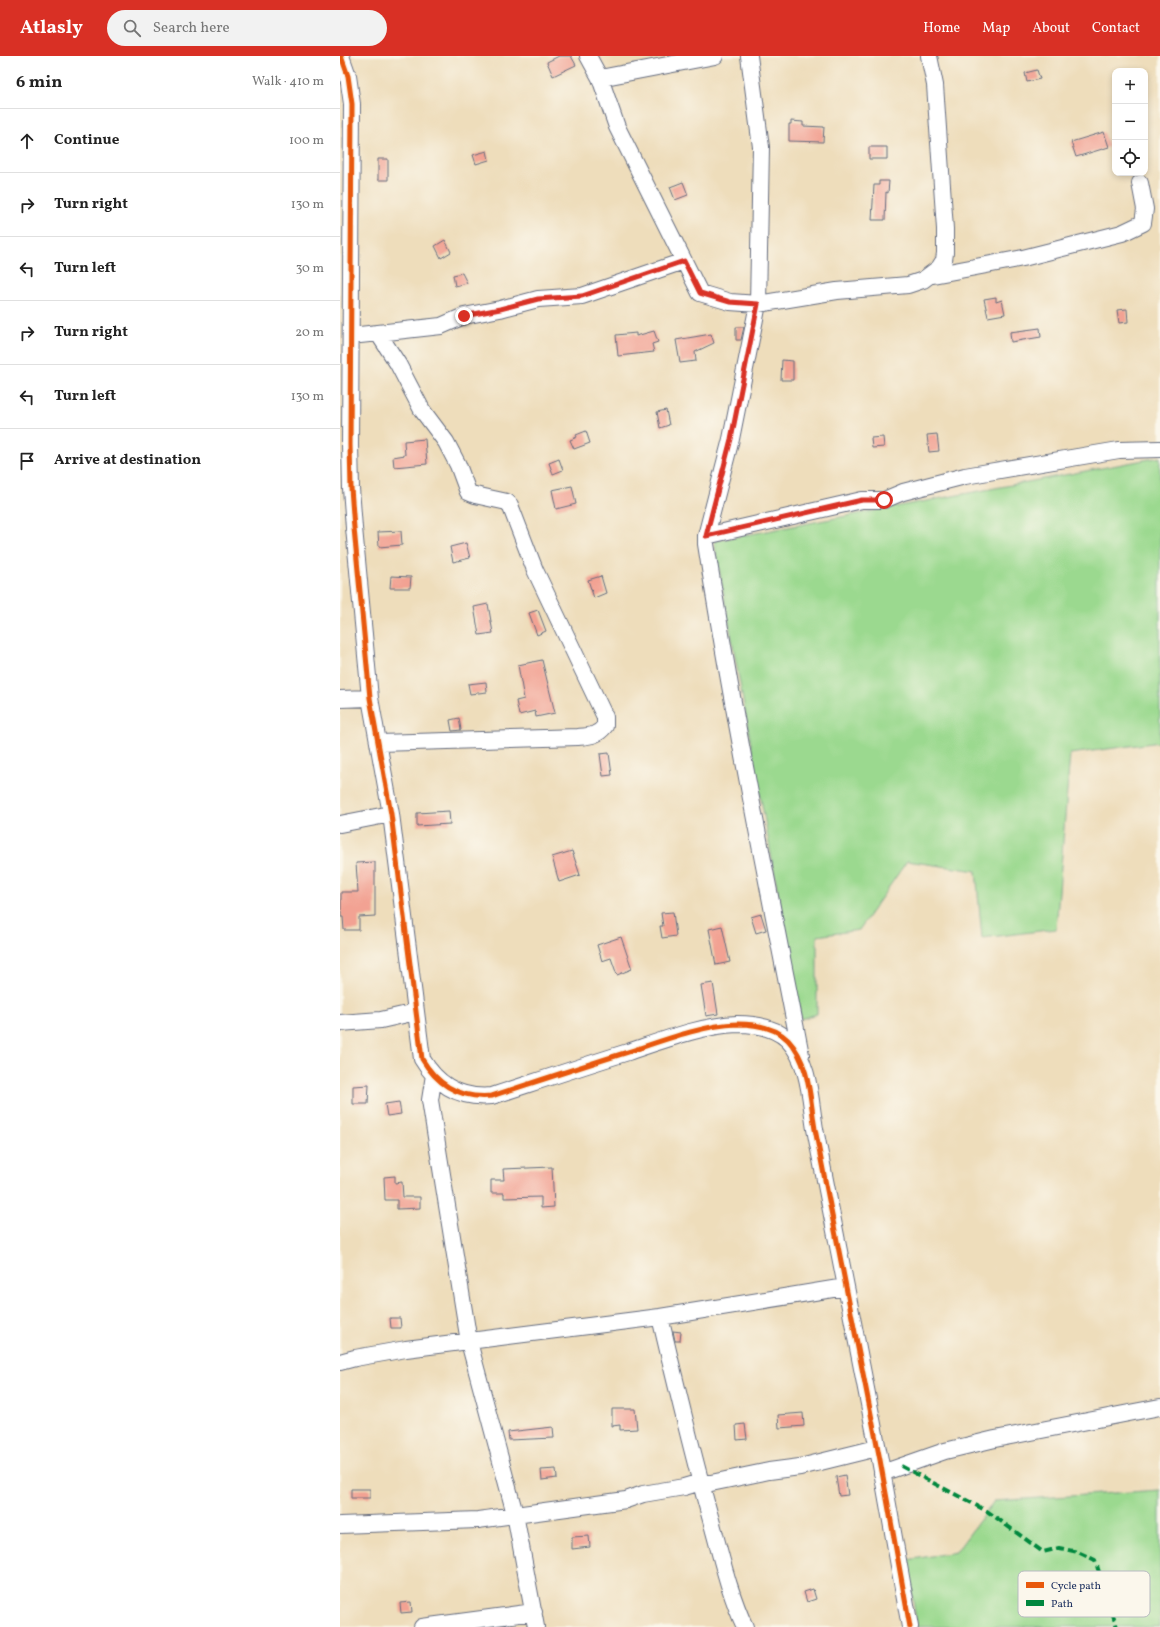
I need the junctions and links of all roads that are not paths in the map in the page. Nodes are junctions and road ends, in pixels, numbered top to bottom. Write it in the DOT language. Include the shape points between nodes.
graph roads {
  1 [pos="341,56"];
  2 [pos="588,56"];
  3 [pos="715,56"];
  4 [pos="749,56"];
  5 [pos="930,56"];
  6 [pos="600,78"];
  7 [pos="346,155"];
  8 [pos="1140,183"];
  9 [pos="346,250"];
  10 [pos="684,261"];
  11 [pos="932,275"];
  12 [pos="758,304"];
  13 [pos="378,333"];
  14 [pos="350,336"];
  15 [pos="1160,449"];
  16 [pos="347,530"];
  17 [pos="706,536"];
  18 [pos="370,698"];
  19 [pos="340,699"];
  20 [pos="379,742"];
  21 [pos="391,814"];
  22 [pos="340,824"];
  23 [pos="416,1012"];
  24 [pos="340,1023"];
  25 [pos="803,1065"];
  26 [pos="434,1074"];
  27 [pos="845,1287"];
  28 [pos="660,1317"];
  29 [pos="469,1342"];
  30 [pos="340,1362"];
  31 [pos="1160,1407"];
  32 [pos="877,1448"];
  33 [pos="882,1473"];
  34 [pos="700,1482"];
  35 [pos="516,1514"];
  36 [pos="340,1525"];
  37 [pos="535,1619"];
  38 [pos="422,1627"];
  39 [pos="745,1627"];
  40 [pos="910,1627"];
  1 -- 7 [label="street" via="348,76 352,104"];
  2 -- 6 [label="street"];
  3 -- 6 [label="street"];
  4 -- 12 [label="street" via="761,147"];
  5 -- 11 [label="street" via="935,85 945,229 944,260"];
  6 -- 10 [label="street" via="617,127"];
  7 -- 9 [label="street"];
  8 -- 11 [label="street" via="1145,209 1143,222 1122,233 1023,258"];
  9 -- 14 [label="street"];
  10 -- 12 [label="street" via="700,293 730,302"];
  10 -- 13 [label="street" via="582,296 538,299 464,316 440,326"];
  11 -- 12 [label="street" via="908,285 838,291"];
  12 -- 17 [label="street" via="731,439"];
  13 -- 14 [label="street"];
  13 -- 20 [label="street" via="422,410 446,442 468,492 510,505 535,570 605,717 605,726 600,732 578,737"];
  14 -- 16 [label="street" via="351,488"];
  15 -- 17 [label="street" via="1119,450 964,476 903,492 884,500 862,500"];
  16 -- 18 [label="street"];
  17 -- 25 [label="street" via="719,625"];
  18 -- 19 [label="street"];
  18 -- 20 [label="street"];
  20 -- 21 [label="street"];
  21 -- 22 [label="street"];
  21 -- 23 [label="street"];
  23 -- 24 [label="street" via="381,1020"];
  23 -- 26 [label="street" via="422,1059"];
  25 -- 26 [label="street" via="788,1040 775,1030 757,1025 736,1024 666,1039 492,1096 459,1093 449,1088"];
  25 -- 27 [label="street"];
  26 -- 29 [label="street" via="430,1100"];
  27 -- 28 [label="street"];
  27 -- 32 [label="street"];
  28 -- 29 [label="street"];
  28 -- 34 [label="street"];
  29 -- 30 [label="street" via="406,1349"];
  29 -- 35 [label="street"];
  31 -- 33 [label="street" via="966,1446"];
  32 -- 33 [label="street"];
  32 -- 34 [label="street" via="800,1467 711,1483"];
  33 -- 40 [label="street"];
  34 -- 35 [label="street" via="626,1500"];
  34 -- 39 [label="street" via="729,1585"];
  35 -- 36 [label="street" via="478,1520"];
  35 -- 37 [label="street"];
  37 -- 38 [label="street"];
}
